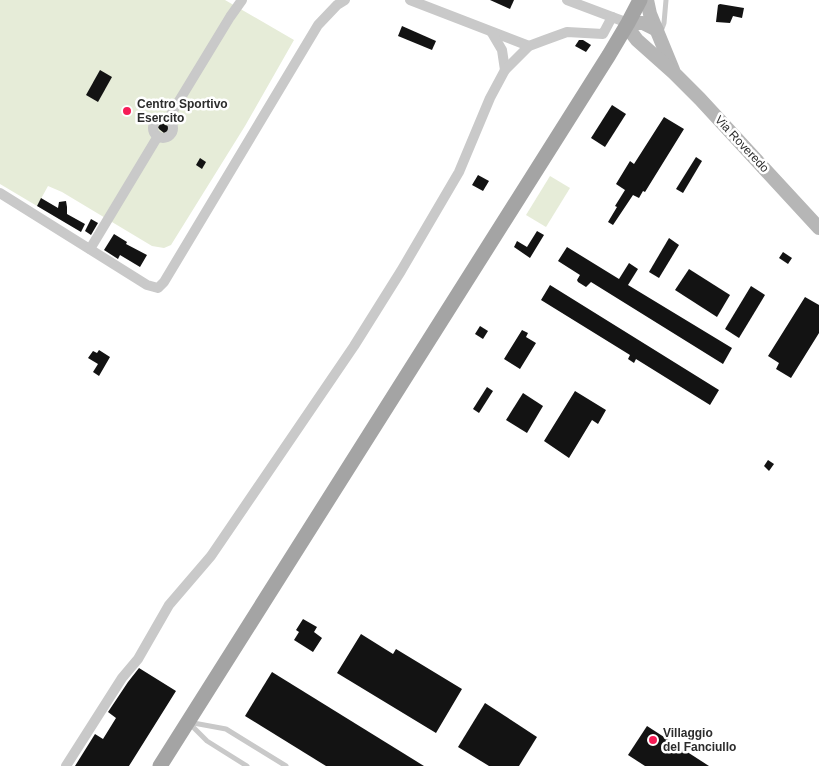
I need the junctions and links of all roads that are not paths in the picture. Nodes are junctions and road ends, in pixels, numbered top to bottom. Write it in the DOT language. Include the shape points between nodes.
graph roads {
  1 [pos="242,0"];
  2 [pos="345,0"];
  3 [pos="410,0"];
  4 [pos="567,0"];
  5 [pos="640,0"];
  6 [pos="647,0"];
  7 [pos="666,0"];
  8 [pos="612,17"];
  9 [pos="628,23"];
  10 [pos="492,33"];
  11 [pos="658,33"];
  12 [pos="529,46"];
  13 [pos="644,48"];
  14 [pos="609,55"];
  15 [pos="505,70"];
  16 [pos="674,73"];
  17 [pos="0,193"];
  18 [pos="816,223"];
  19 [pos="90,249"];
  20 [pos="188,722"];
  21 [pos="66,766"];
  22 [pos="160,766"];
  23 [pos="247,766"];
  24 [pos="286,766"];
  1 -- 19 [label="street" via="168,119 172,133 167,137 158,136"];
  2 -- 19 [label="street" via="318,25 158,288 147,285"];
  3 -- 10 [label="street"];
  4 -- 8 [label="street"];
  5 -- 9 [label="main road"];
  6 -- 11 [label="main road, Via Roveredo"];
  7 -- 11 [label="lane" via="664,23"];
  8 -- 9 [label="street"];
  8 -- 12 [label="street" via="602,34 567,32"];
  9 -- 11 [label="main road" via="643,23"];
  9 -- 13 [label="main road, Via Roveredo"];
  9 -- 14 [label="main road"];
  10 -- 12 [label="street"];
  10 -- 15 [label="street" via="502,50"];
  11 -- 16 [label="main road, Via Roveredo"];
  12 -- 15 [label="street"];
  13 -- 14 [label="main road" via="624,45"];
  13 -- 16 [label="main road, Via Roveredo"];
  14 -- 20 [label="main road"];
  15 -- 21 [label="street" via="459,172 354,346 211,556 169,605 138,659 122,678"];
  16 -- 18 [label="main road, Via Roveredo"];
  17 -- 19 [label="street"];
  20 -- 22 [label="main road"];
  20 -- 23 [label="lane" via="207,741"];
  20 -- 24 [label="lane" via="226,729"];
}
